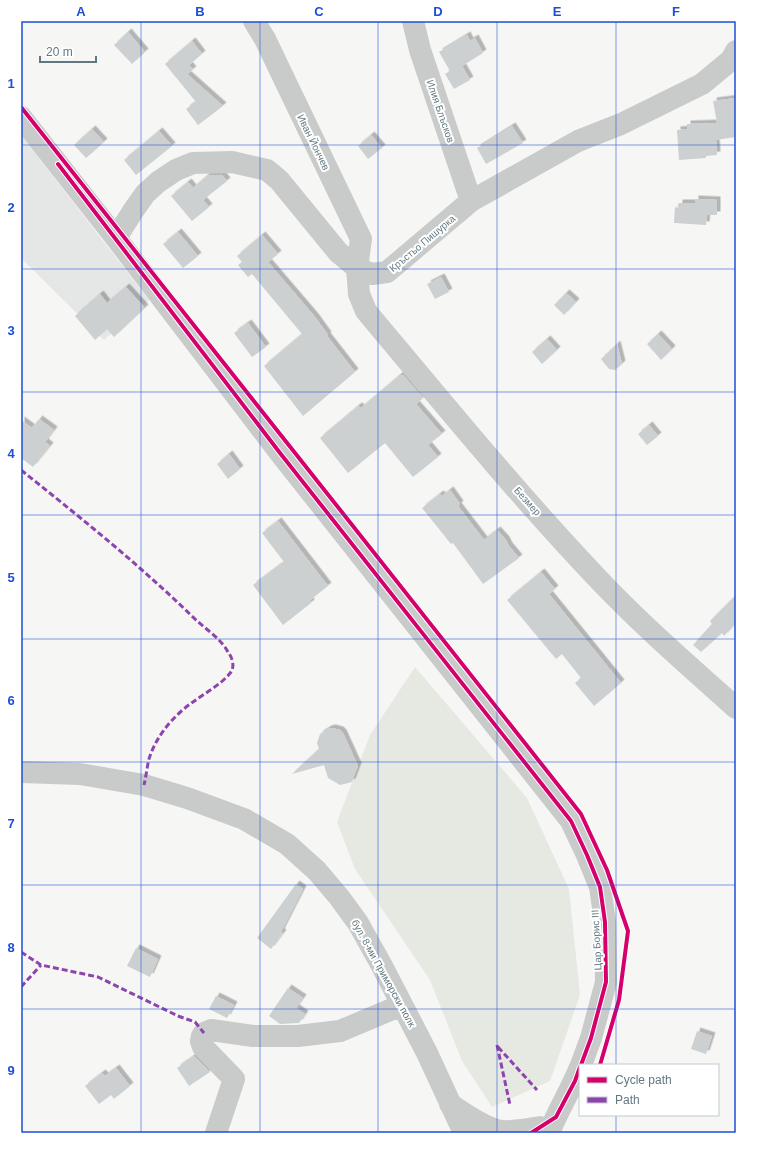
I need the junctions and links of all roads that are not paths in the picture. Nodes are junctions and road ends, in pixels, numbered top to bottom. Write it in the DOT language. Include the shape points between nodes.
graph roads {
  1 [pos="254,21"];
  2 [pos="413,21"];
  3 [pos="736,51"];
  4 [pos="21,117"];
  5 [pos="471,201"];
  6 [pos="116,238"];
  7 [pos="358,268"];
  8 [pos="736,708"];
  9 [pos="21,772"];
  10 [pos="402,1005"];
  11 [pos="581,1064"];
  12 [pos="579,1069"];
  13 [pos="450,1104"];
  14 [pos="544,1128"];
  15 [pos="216,1133"];
  16 [pos="464,1133"];
  1 -- 7 [label="street, Иван Йончев" via="361,239"];
  2 -- 5 [label="street, Илия Блъсков" via="420,50"];
  3 -- 5 [label="street, Кръстьо Пишурка" via="731,60 702,84 621,124 578,141"];
  4 -- 6 [label="street, Цар Борис III"];
  5 -- 7 [label="street, Кръстьо Пишурка" via="387,272 372,274"];
  6 -- 7 [label="street, Кръстьо Пишурка" via="145,194 176,170 193,163 232,162 268,170 338,252"];
  6 -- 11 [label="street, Цар Борис III" via="280,453 570,821 600,887 605,922 606,982 591,1038"];
  7 -- 8 [label="street, Безмер" via="359,294 366,311 491,460 606,587"];
  9 -- 10 [label="street, бул. 8-ми Приморски полк" via="80,774 144,785 244,819 287,844 317,871 358,923"];
  10 -- 13 [label="street, бул. 8-ми Приморски полк"];
  10 -- 15 [label="street" via="340,1031 298,1036 253,1036 211,1030 204,1033 201,1041 203,1047 234,1079"];
  12 -- 14 [label="street, Цар Борис III" via="575,1081"];
  13 -- 14 [label="street" via="488,1127 502,1131"];
  13 -- 16 [label="street, бул. 8-ми Приморски полк"];
}
